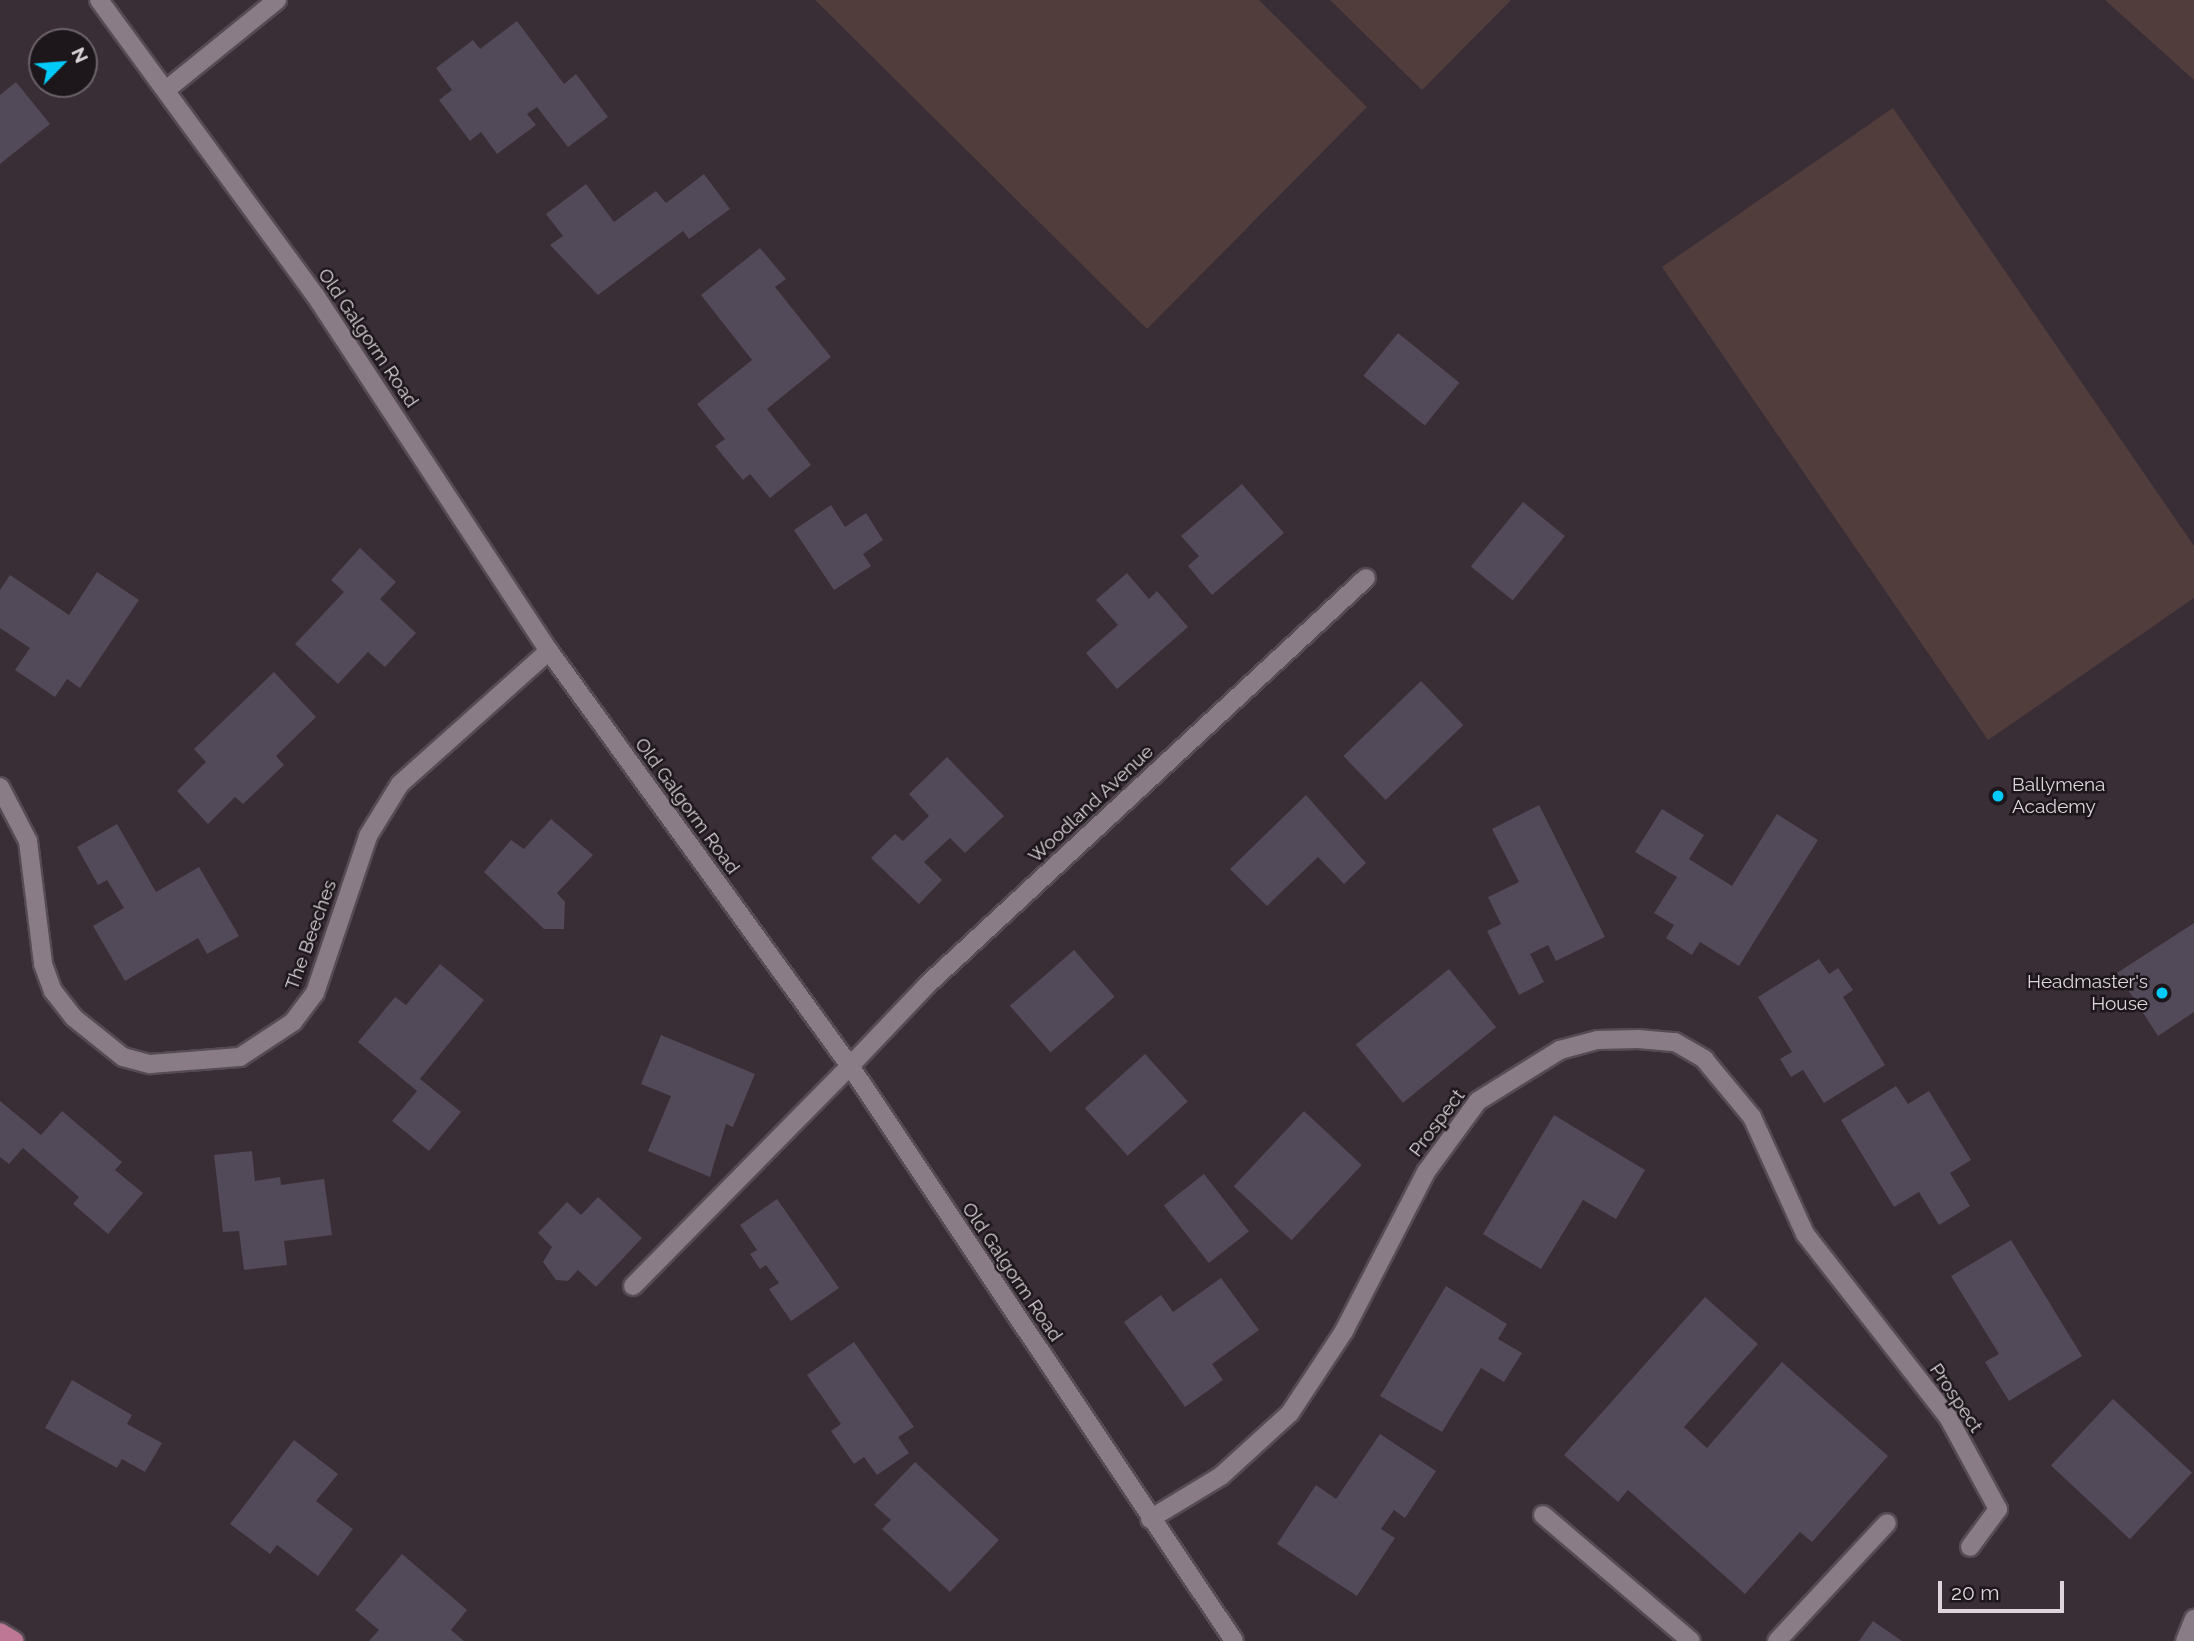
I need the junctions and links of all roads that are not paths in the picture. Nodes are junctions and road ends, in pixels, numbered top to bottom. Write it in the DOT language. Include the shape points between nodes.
graph roads {
  1 [pos="99,0"];
  2 [pos="277,0"];
  3 [pos="166,90"];
  4 [pos="1366,578"];
  5 [pos="549,651"];
  6 [pos="0,787"];
  7 [pos="850,1066"];
  8 [pos="633,1286"];
  9 [pos="1543,1515"];
  10 [pos="1150,1519"];
  11 [pos="1886,1523"];
  12 [pos="1970,1547"];
  13 [pos="2194,1619"];
  14 [pos="0,1632"];
  15 [pos="15,1641"];
  16 [pos="1234,1641"];
  17 [pos="1691,1641"];
  18 [pos="1777,1641"];
  19 [pos="2185,1641"];
  1 -- 3 [label="street, Old Galgorm Road"];
  2 -- 3 [label="street"];
  3 -- 5 [label="street, Old Galgorm Road" via="315,295"];
  4 -- 7 [label="street, Woodland Avenue" via="928,984"];
  5 -- 6 [label="street, The Beeches" via="400,784 368,836 316,993 293,1022 240,1057 150,1064 123,1057 73,1017 53,991 43,964 28,841"];
  5 -- 7 [label="street, Old Galgorm Road"];
  7 -- 8 [label="street, Woodland Avenue"];
  7 -- 10 [label="street, Old Galgorm Road"];
  9 -- 17 [label="street"];
  10 -- 12 [label="street, Prospect" via="1221,1476 1290,1413 1344,1331 1426,1172 1478,1101 1560,1050 1598,1040 1637,1038 1675,1042 1704,1059 1752,1117 1805,1234 1948,1417 1998,1509"];
  10 -- 16 [label="street, Old Galgorm Road"];
  11 -- 18 [label="street"];
  13 -- 19 [label="street"];
  14 -- 15 [label="main road"];
}
